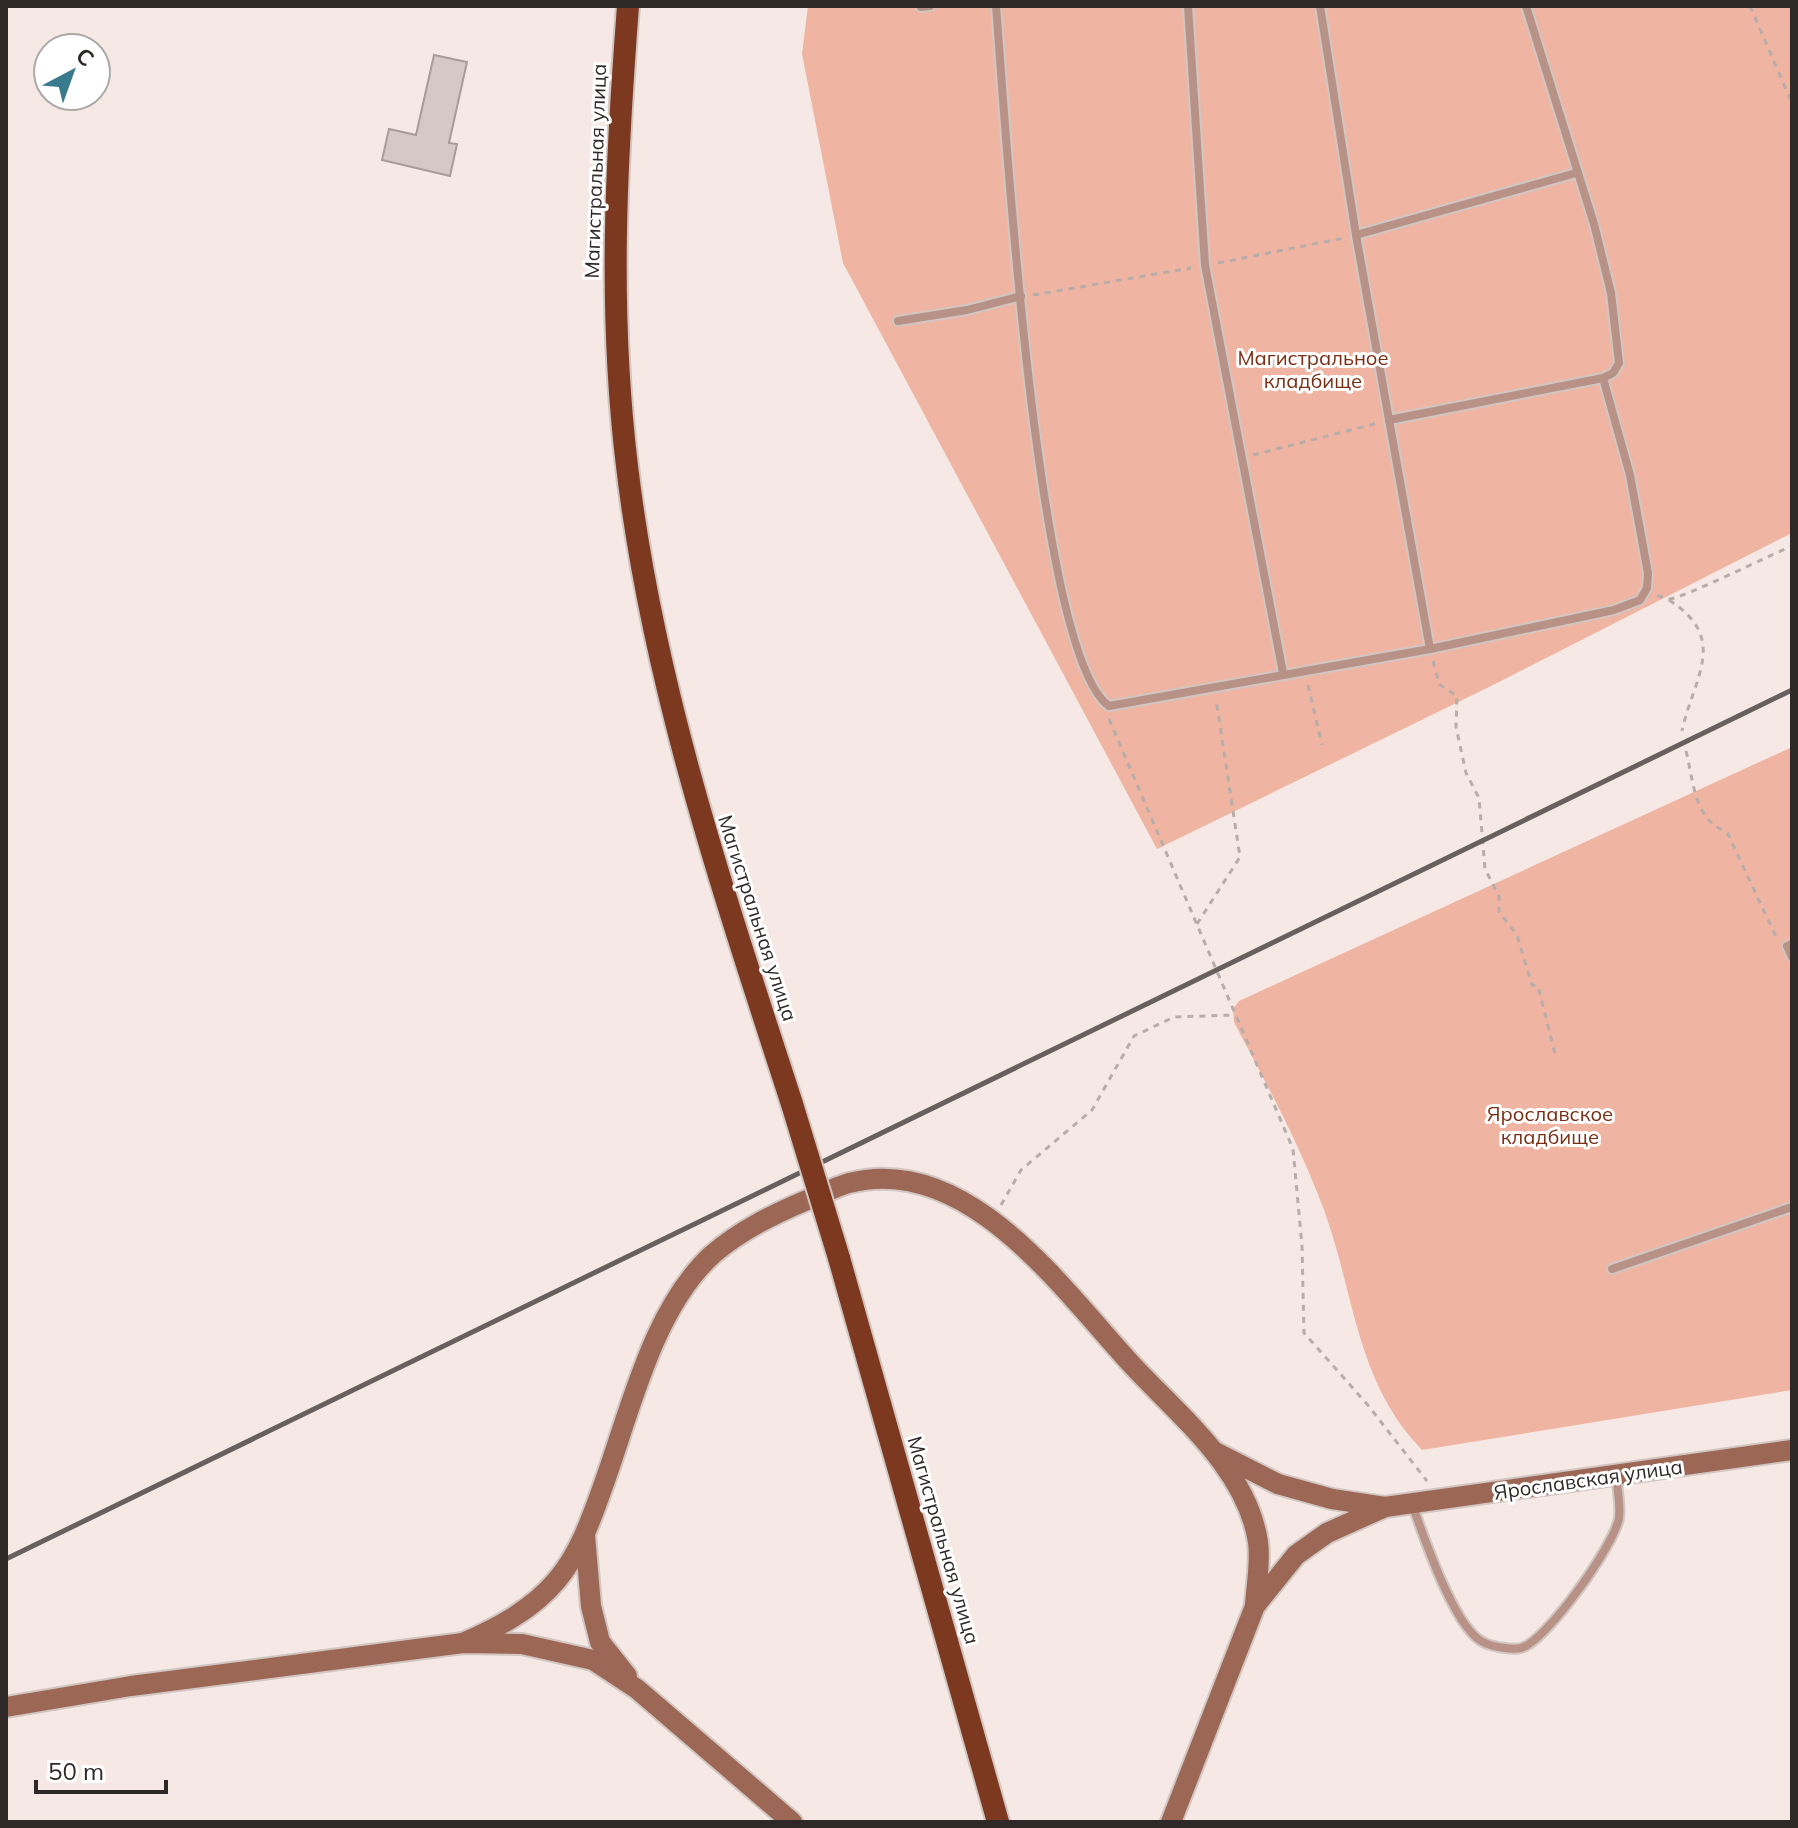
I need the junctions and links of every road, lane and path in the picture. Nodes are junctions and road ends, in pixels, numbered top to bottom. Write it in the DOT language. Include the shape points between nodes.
graph roads {
  1 [pos="628,6"];
  2 [pos="930,6"];
  3 [pos="996,6"];
  4 [pos="1188,6"];
  5 [pos="1320,6"];
  6 [pos="1526,6"];
  7 [pos="1750,6"];
  8 [pos="921,7"];
  9 [pos="1792,103"];
  10 [pos="1576,173"];
  11 [pos="1356,235"];
  12 [pos="1205,265"];
  13 [pos="1021,296"];
  14 [pos="898,321"];
  15 [pos="1603,378"];
  16 [pos="1389,420"];
  17 [pos="1240,458"];
  18 [pos="1792,546"];
  19 [pos="1642,597"];
  20 [pos="1669,600"];
  21 [pos="1430,649"];
  22 [pos="1304,670"];
  23 [pos="1283,673"];
  24 [pos="1215,687"];
  25 [pos="1102,701"];
  26 [pos="1682,731"];
  27 [pos="1322,745"];
  28 [pos="1686,751"];
  29 [pos="1196,926"];
  30 [pos="1790,945"];
  31 [pos="1792,957"];
  32 [pos="1234,1015"];
  33 [pos="1555,1054"];
  34 [pos="1001,1205"];
  35 [pos="1792,1207"];
  36 [pos="1612,1269"];
  37 [pos="1792,1450"];
  38 [pos="1215,1452"];
  39 [pos="1616,1475"];
  40 [pos="1427,1481"];
  41 [pos="1412,1503"];
  42 [pos="1385,1507"];
  43 [pos="585,1535"];
  44 [pos="1255,1606"];
  45 [pos="463,1643"];
  46 [pos="637,1689"];
  47 [pos="6,1707"];
  48 [pos="792,1822"];
  49 [pos="998,1822"];
  50 [pos="1171,1822"];
  1 -- 49 [label="highway, Магистральная улица, bridge" via="613,246 619,386 637,532 661,661 716,872 839,1258"];
  2 -- 8 [label="lane"];
  3 -- 13 [label="lane"];
  4 -- 12 [label="lane"];
  5 -- 11 [label="lane"];
  6 -- 10 [label="lane"];
  7 -- 9 [label="path"];
  10 -- 11 [label="lane"];
  10 -- 15 [label="lane" via="1594,224 1619,337 1619,363"];
  11 -- 12 [label="path"];
  11 -- 16 [label="lane"];
  12 -- 13 [label="path"];
  12 -- 17 [label="lane"];
  13 -- 14 [label="lane"];
  13 -- 25 [label="lane" via="1045,505 1068,617"];
  15 -- 16 [label="lane"];
  15 -- 19 [label="lane" via="1630,475 1648,573"];
  16 -- 17 [label="path"];
  16 -- 21 [label="lane"];
  17 -- 23 [label="lane"];
  18 -- 20 [label="path"];
  19 -- 20 [label="path"];
  19 -- 21 [label="lane" via="1628,607"];
  20 -- 26 [label="path" via="1689,612 1705,645 1700,683"];
  21 -- 22 [label="lane"];
  21 -- 33 [label="path" via="1439,684 1457,696 1456,727 1466,773 1479,798 1485,869 1499,896 1499,912 1517,935 1532,985 1538,986"];
  22 -- 23 [label="lane"];
  22 -- 27 [label="path"];
  23 -- 24 [label="lane"];
  24 -- 25 [label="lane" via="1121,706"];
  24 -- 29 [label="path" via="1240,857"];
  25 -- 29 [label="path"];
  28 -- 30 [label="path" via="1701,813 1711,826 1727,832 1774,938"];
  29 -- 32 [label="path"];
  30 -- 31 [label="lane"];
  32 -- 34 [label="path" via="1174,1017 1134,1036 1092,1110 1021,1170"];
  32 -- 40 [label="path" via="1293,1149 1304,1333"];
  35 -- 36 [label="lane"];
  37 -- 39 [label="main road, Ярославская улица"];
  38 -- 42 [label="main road" via="1278,1484"];
  38 -- 43 [label="main road" via="1025,1250 980,1210 945,1191 897,1180 849,1183 765,1218 713,1254 682,1291 661,1326"];
  38 -- 44 [label="main road" via="1248,1508 1258,1543"];
  39 -- 41 [label="main road, Ярославская улица"];
  39 -- 41 [label="lane" via="1619,1516 1612,1539 1578,1591 1532,1643 1520,1649 1483,1643 1470,1630 1437,1575"];
  41 -- 42 [label="main road, Ярославская улица"];
  42 -- 44 [label="main road" via="1327,1533 1296,1555"];
  43 -- 45 [label="main road" via="557,1581 507,1624"];
  43 -- 46 [label="main road" via="600,1642"];
  44 -- 50 [label="main road"];
  45 -- 46 [label="main road" via="522,1644 593,1660"];
  45 -- 47 [label="main road"];
  46 -- 48 [label="main road"];
}
